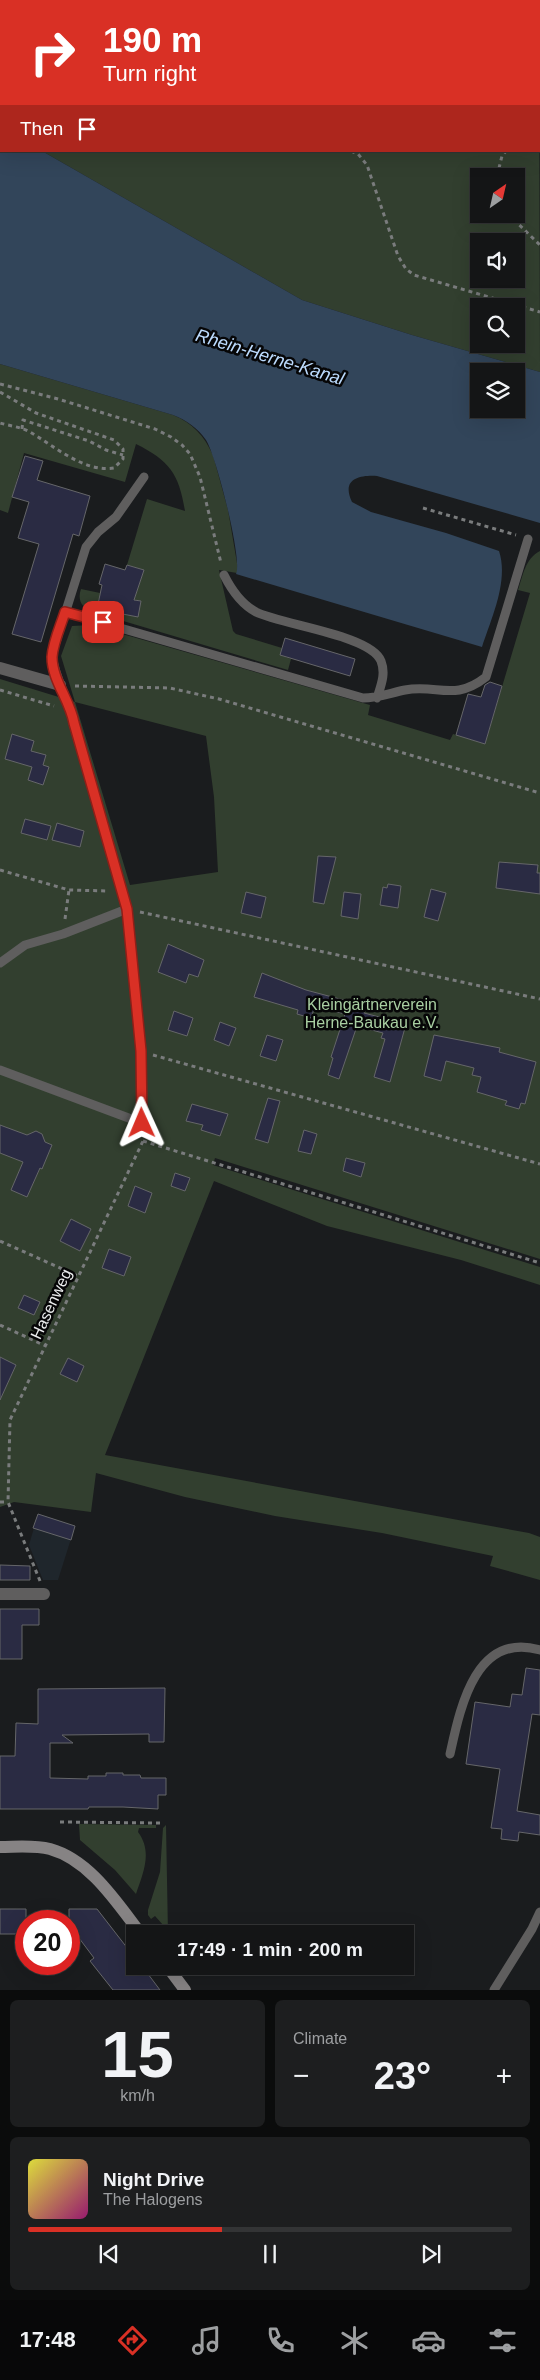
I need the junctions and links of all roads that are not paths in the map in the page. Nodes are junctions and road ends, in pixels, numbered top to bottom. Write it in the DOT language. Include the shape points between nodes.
graph roads {
  1 [pos="144,477"];
  2 [pos="528,539"];
  3 [pos="224,575"];
  4 [pos="65,612"];
  5 [pos="0,668"];
  6 [pos="60,685"];
  7 [pos="377,698"];
  8 [pos="127,909"];
  9 [pos="0,963"];
  10 [pos="0,1070"];
  11 [pos="0,1594"];
  12 [pos="44,1594"];
  13 [pos="540,1650"];
  14 [pos="450,1754"];
  15 [pos="0,1847"];
  16 [pos="540,1912"];
  17 [pos="134,1925"];
  18 [pos="174,1975"];
  19 [pos="185,1990"];
  20 [pos="494,1990"];
  1 -- 4 [label="lane" via="116,517 86,547"];
  2 -- 7 [label="lane" via="486,677 474,686 456,692 406,690"];
  3 -- 7 [label="lane" via="233,592 256,612 367,646 381,659 384,673"];
  4 -- 6 [label="lane" via="52,655"];
  4 -- 7 [label="lane" via="363,698"];
  5 -- 6 [label="street"];
  6 -- 8 [label="lane" via="71,709"];
  8 -- 9 [label="lane" via="25,946"];
  8 -- 10 [label="lane" via="141,1051 142,1123"];
  11 -- 12 [label="street"];
  13 -- 14 [label="lane" via="511,1648 491,1657 471,1683 461,1706"];
  15 -- 17 [label="street" via="49,1849 73,1860 94,1876"];
  16 -- 20 [label="lane"];
  18 -- 19 [label="street"];
}
